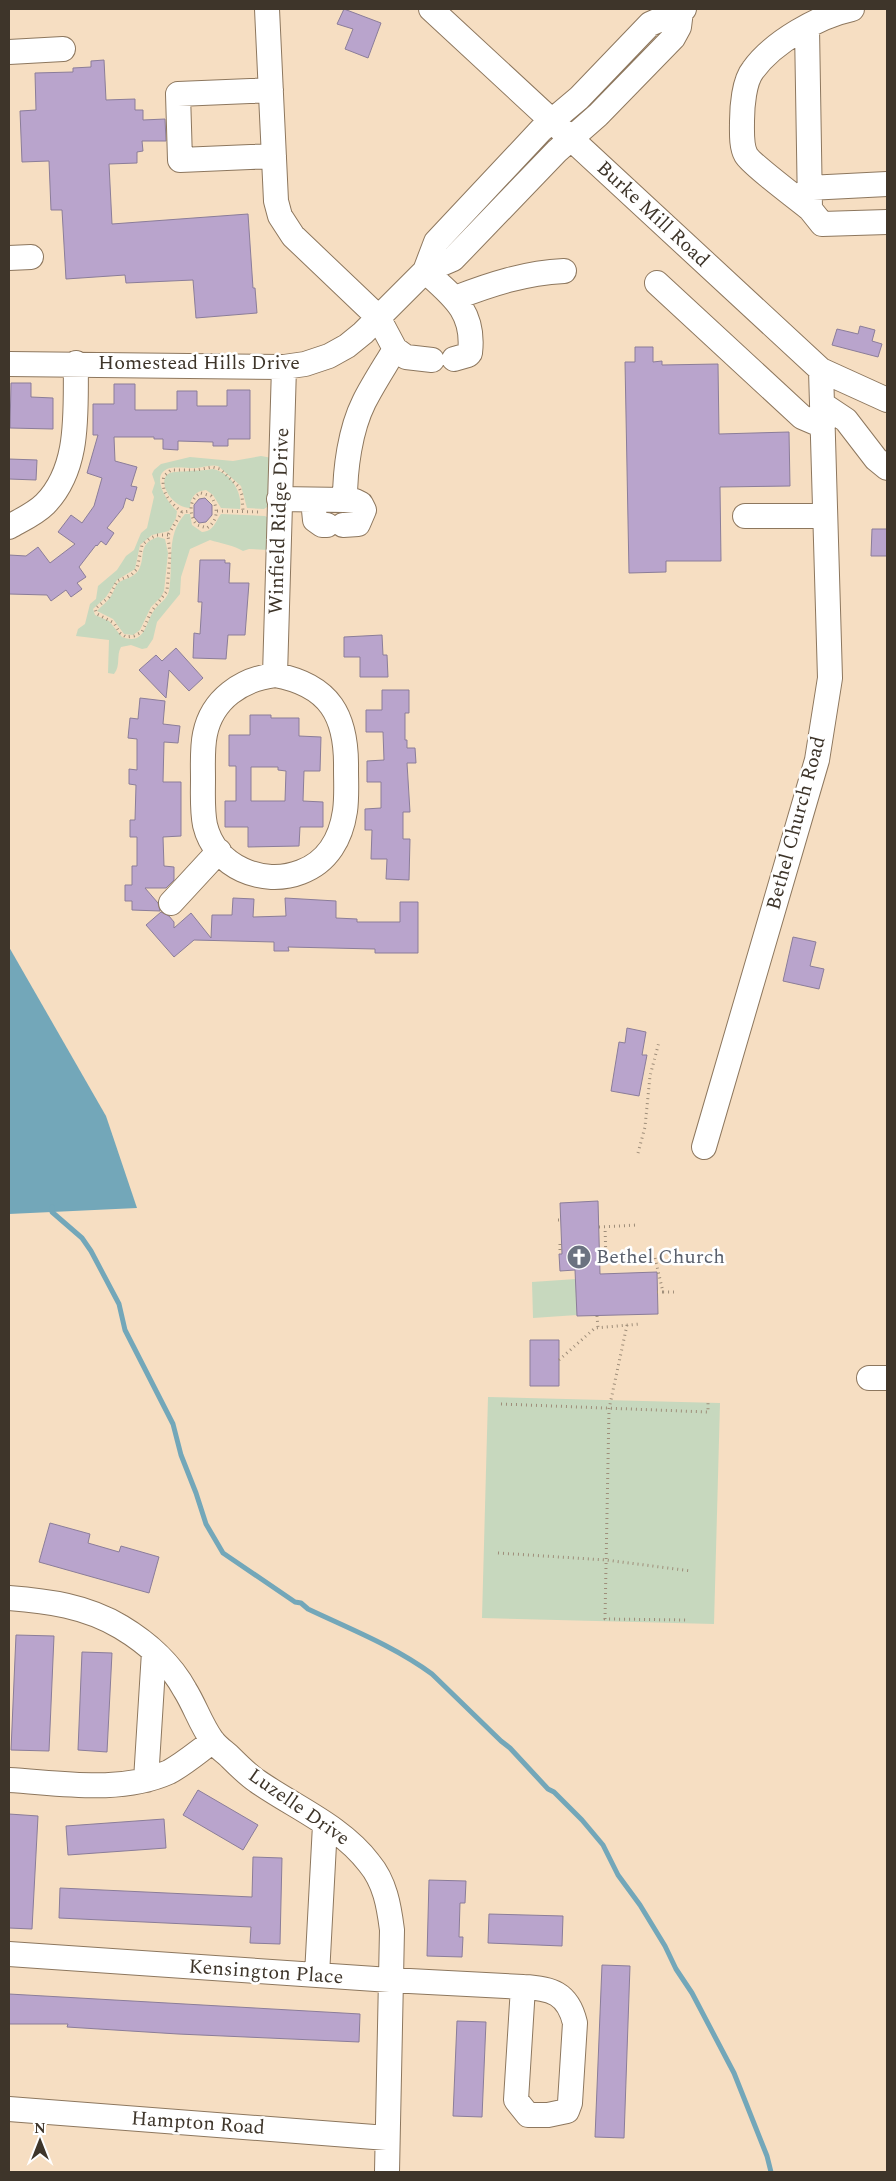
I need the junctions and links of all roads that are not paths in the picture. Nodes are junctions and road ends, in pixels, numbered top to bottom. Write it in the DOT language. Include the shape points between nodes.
graph roads {
  1 [pos="267,9"];
  2 [pos="431,9"];
  3 [pos="852,9"];
  4 [pos="682,10"];
  5 [pos="807,28"];
  6 [pos="63,49"];
  7 [pos="9,52"];
  8 [pos="271,90"];
  9 [pos="552,120"];
  10 [pos="572,138"];
  11 [pos="274,156"];
  12 [pos="887,184"];
  13 [pos="809,198"];
  14 [pos="887,222"];
  15 [pos="425,271"];
  16 [pos="564,271"];
  17 [pos="657,282"];
  18 [pos="455,298"];
  19 [pos="378,318"];
  20 [pos="395,349"];
  21 [pos="9,364"];
  22 [pos="76,364"];
  23 [pos="284,367"];
  24 [pos="821,370"];
  25 [pos="887,400"];
  26 [pos="822,415"];
  27 [pos="887,468"];
  28 [pos="313,500"];
  29 [pos="345,500"];
  30 [pos="279,506"];
  31 [pos="745,516"];
  32 [pos="825,516"];
  33 [pos="9,527"];
  34 [pos="275,675"];
  35 [pos="219,851"];
  36 [pos="171,903"];
  37 [pos="704,1147"];
  38 [pos="9,1598"];
  39 [pos="154,1652"];
  40 [pos="213,1740"];
  41 [pos="9,1780"];
  42 [pos="146,1780"];
  43 [pos="325,1825"];
  44 [pos="9,1954"];
  45 [pos="317,1975"];
  46 [pos="390,1980"];
  47 [pos="523,1986"];
  48 [pos="9,2109"];
  49 [pos="386,2138"];
  50 [pos="387,2172"];
  1 -- 8 [label="street"];
  2 -- 9 [label="street, Burke Mill Road"];
  3 -- 5 [label="street" via="834,13"];
  4 -- 9 [label="street, Homestead Hills Drive" via="650,24 579,98"];
  4 -- 10 [label="street" via="673,38"];
  5 -- 13 [label="street"];
  5 -- 13 [label="street" via="781,42 752,71 742,105 742,135 746,156"];
  6 -- 7 [label="street"];
  8 -- 11 [label="street"];
  8 -- 11 [label="street" via="178,94 180,160"];
  9 -- 10 [label="street, Burke Mill Road"];
  9 -- 15 [label="street, Homestead Hills Drive" via="436,242"];
  10 -- 15 [label="street" via="453,259"];
  10 -- 24 [label="street, Burke Mill Road"];
  11 -- 19 [label="street" via="280,216 293,236"];
  12 -- 13 [label="street"];
  13 -- 14 [label="street" via="822,224"];
  15 -- 18 [label="street"];
  15 -- 19 [label="street, Homestead Hills Drive"];
  16 -- 18 [label="street" via="507,280"];
  17 -- 26 [label="street" via="802,417"];
  18 -- 20 [label="street" via="469,323 468,356 443,360 406,357"];
  19 -- 20 [label="street"];
  19 -- 23 [label="street, Homestead Hills Drive" via="347,346 329,356"];
  20 -- 29 [label="street" via="358,418 345,484"];
  21 -- 22 [label="street, Homestead Hills Drive"];
  22 -- 23 [label="street, Homestead Hills Drive"];
  22 -- 33 [label="street" via="74,446 67,468 45,503"];
  23 -- 30 [label="street, Winfield Ridge Drive"];
  24 -- 25 [label="street, Burke Mill Road"];
  24 -- 26 [label="street, Bethel Church Road"];
  26 -- 27 [label="street" via="846,420 876,459"];
  26 -- 32 [label="street, Bethel Church Road"];
  28 -- 29 [label="street"];
  28 -- 29 [label="street" via="316,520 322,525 358,524 364,510 361,504"];
  28 -- 30 [label="street"];
  30 -- 34 [label="street, Winfield Ridge Drive"];
  31 -- 32 [label="street"];
  32 -- 37 [label="street, Bethel Church Road" via="830,678 817,760"];
  34 -- 35 [label="street" via="255,679 227,694 216,706 205,733 205,824"];
  34 -- 35 [label="street" via="288,677 314,689 327,698 340,718 346,763 342,827 334,844 318,863 292,876 277,879 239,869"];
  35 -- 36 [label="street"];
  38 -- 39 [label="street, Luzelle Drive" via="43,1600 96,1614 121,1627"];
  39 -- 40 [label="street, Luzelle Drive" via="184,1688"];
  39 -- 42 [label="street"];
  40 -- 42 [label="street" via="170,1771"];
  40 -- 43 [label="street, Luzelle Drive" via="255,1780"];
  41 -- 42 [label="street" via="120,1785"];
  43 -- 45 [label="street"];
  43 -- 46 [label="street, Luzelle Drive" via="354,1846 371,1864 384,1888 392,1930"];
  44 -- 45 [label="street, Kensington Place"];
  45 -- 46 [label="street, Kensington Place"];
  46 -- 47 [label="street, Kensington Place"];
  46 -- 49 [label="street, Luzelle Drive"];
  47 -- 47 [label="street, Kensington Place" via="516,2100 528,2116 548,2116 567,2111 575,2023 572,2011 555,1992"];
  48 -- 49 [label="street, Hampton Road"];
  49 -- 50 [label="street, Luzelle Drive"];
}
